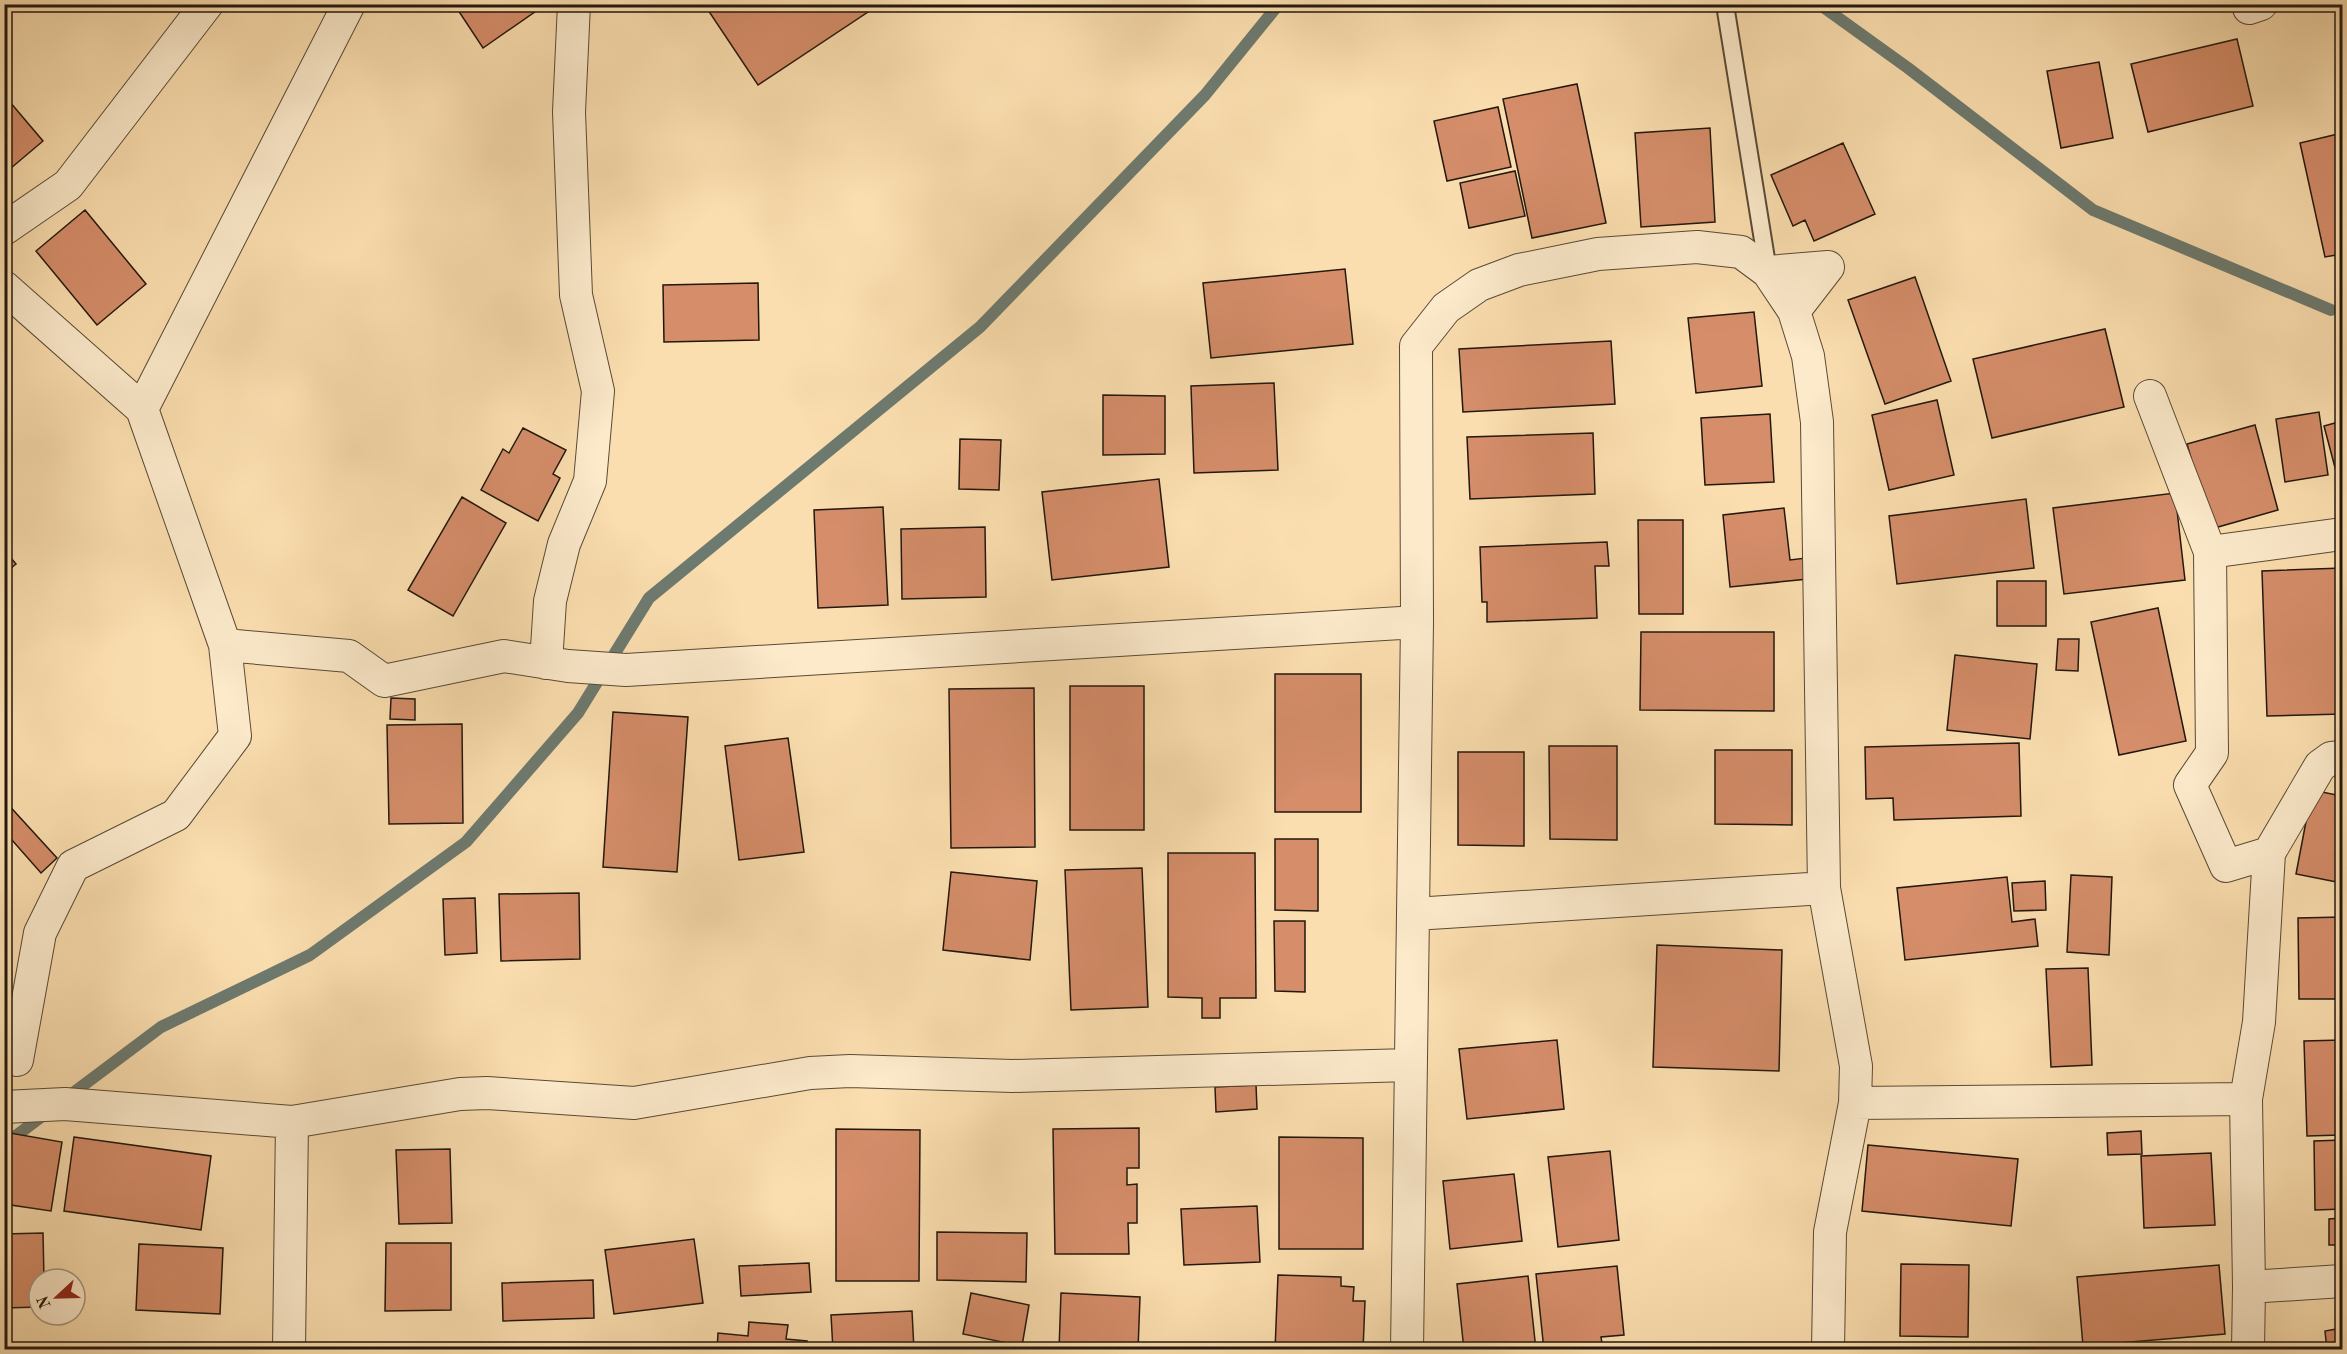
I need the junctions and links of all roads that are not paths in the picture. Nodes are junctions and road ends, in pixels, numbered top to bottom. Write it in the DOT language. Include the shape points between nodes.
graph roads {
  1 [pos="207,4"];
  2 [pos="349,4"];
  3 [pos="574,4"];
  4 [pos="1727,4"];
  5 [pos="4,229"];
  6 [pos="1768,272"];
  7 [pos="4,287"];
  8 [pos="1794,311"];
  9 [pos="2150,396"];
  10 [pos="142,409"];
  11 [pos="2343,534"];
  12 [pos="2210,552"];
  13 [pos="1417,622"];
  14 [pos="225,645"];
  15 [pos="546,663"];
  16 [pos="2343,757"];
  17 [pos="2269,853"];
  18 [pos="1824,888"];
  19 [pos="1414,914"];
  20 [pos="17,1060"];
  21 [pos="1410,1065"];
  22 [pos="2246,1099"];
  23 [pos="1855,1103"];
  24 [pos="4,1107"];
  25 [pos="292,1122"];
  26 [pos="2343,1281"];
  27 [pos="2249,1287"];
  28 [pos="289,1350"];
  29 [pos="1407,1350"];
  30 [pos="1828,1350"];
  31 [pos="2248,1350"];
  1 -- 5 [label="street" via="68,185"];
  2 -- 10 [label="street"];
  3 -- 15 [label="street" via="569,112 576,295 598,391 590,481 564,544 550,601"];
  4 -- 6 [label="lane"];
  6 -- 8 [label="street"];
  6 -- 8 [label="street" via="1828,267"];
  6 -- 13 [label="street" via="1741,252 1697,247 1598,254 1519,270 1479,285 1446,308 1416,346"];
  7 -- 10 [label="street"];
  8 -- 18 [label="street" via="1808,356 1817,422"];
  9 -- 12 [label="street"];
  10 -- 14 [label="street"];
  11 -- 12 [label="street"];
  12 -- 17 [label="street" via="2212,753 2190,785 2226,866"];
  13 -- 15 [label="street" via="626,670"];
  13 -- 19 [label="street"];
  14 -- 15 [label="street" via="349,656 384,681 504,656"];
  14 -- 20 [label="street" via="235,736 176,815 73,866 40,933"];
  16 -- 17 [label="street" via="2331,758 2320,766"];
  17 -- 22 [label="street" via="2259,1022"];
  18 -- 19 [label="street"];
  18 -- 23 [label="street" via="1856,1066"];
  19 -- 21 [label="street"];
  21 -- 25 [label="street" via="1013,1076 810,1073 634,1103 460,1094"];
  21 -- 29 [label="street"];
  22 -- 23 [label="street"];
  22 -- 27 [label="street"];
  23 -- 30 [label="street" via="1830,1232"];
  24 -- 25 [label="street" via="65,1104"];
  25 -- 28 [label="street"];
  26 -- 27 [label="street"];
  27 -- 31 [label="street"];
}
